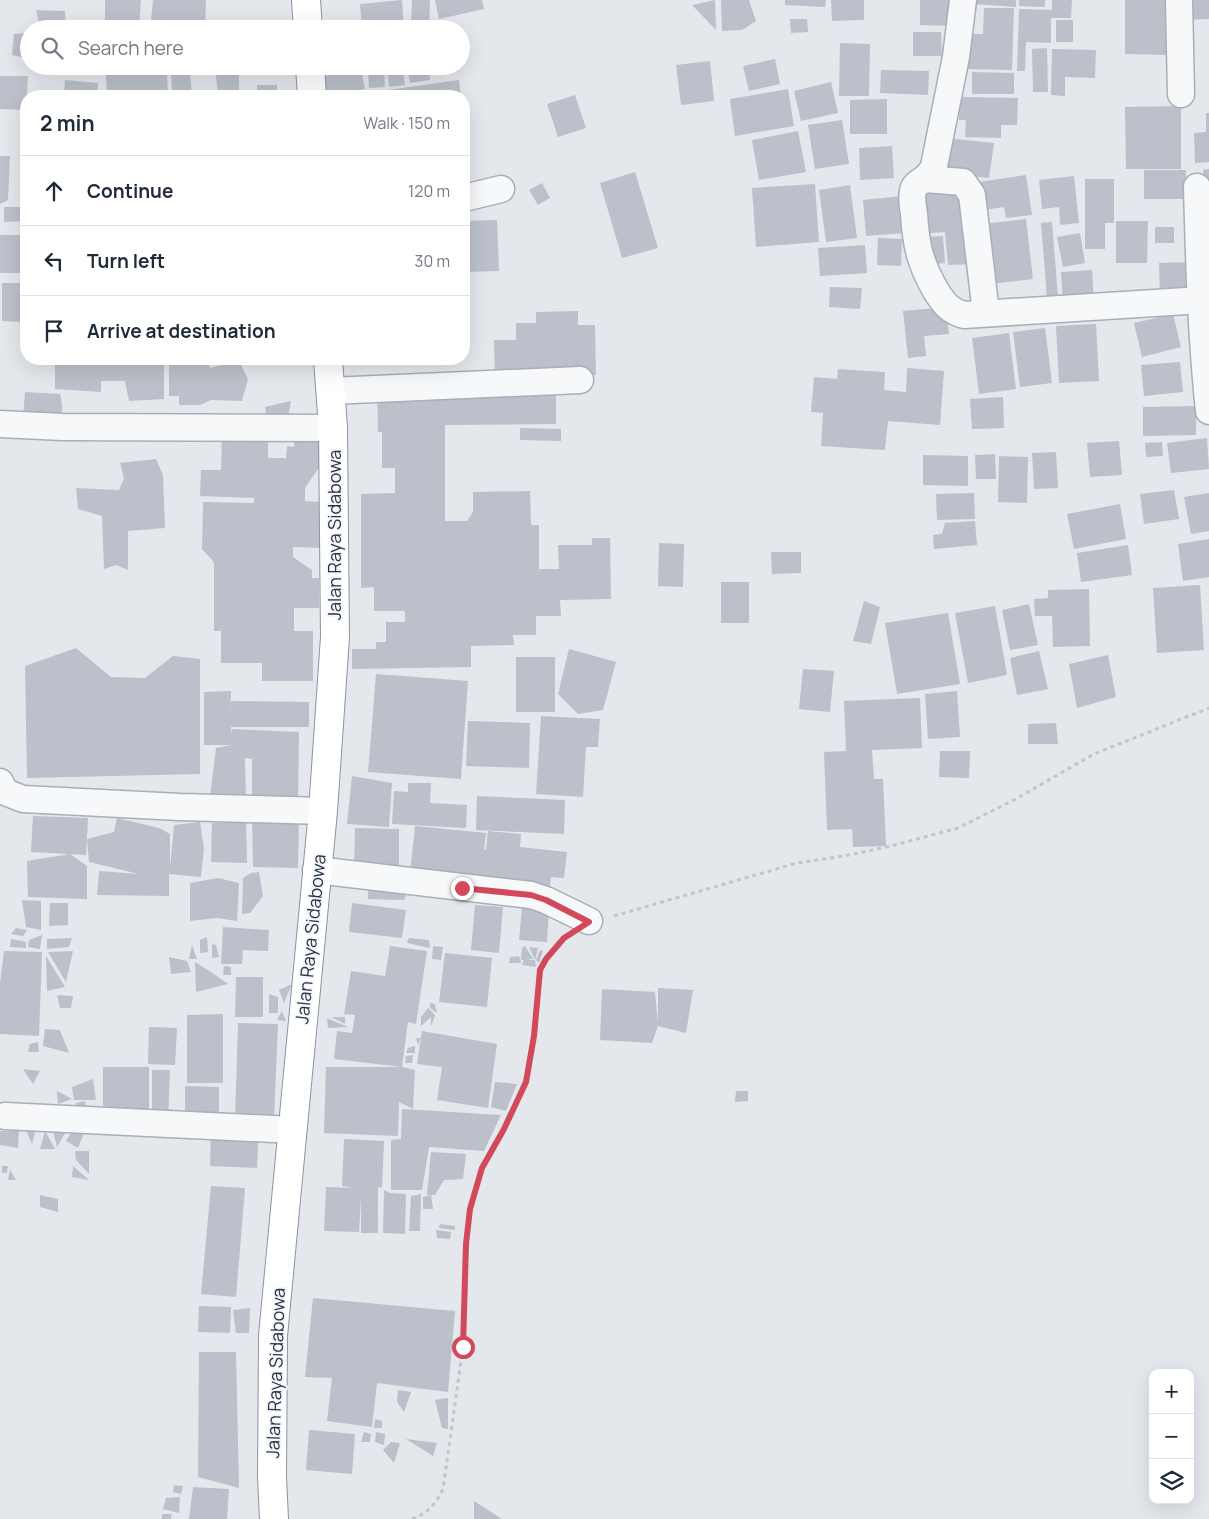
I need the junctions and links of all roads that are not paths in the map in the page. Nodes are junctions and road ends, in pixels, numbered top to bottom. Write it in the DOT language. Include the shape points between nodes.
graph roads {
  1 [pos="306,0"];
  2 [pos="963,0"];
  3 [pos="1179,0"];
  4 [pos="307,20"];
  5 [pos="311,75"];
  6 [pos="312,90"];
  7 [pos="1181,94"];
  8 [pos="925,179"];
  9 [pos="1197,187"];
  10 [pos="501,189"];
  11 [pos="470,197"];
  12 [pos="1204,272"];
  13 [pos="1202,300"];
  14 [pos="986,313"];
  15 [pos="328,365"];
  16 [pos="580,380"];
  17 [pos="330,391"];
  18 [pos="1209,411"];
  19 [pos="0,424"];
  20 [pos="333,428"];
  21 [pos="0,782"];
  22 [pos="322,811"];
  23 [pos="316,870"];
  24 [pos="589,922"];
  25 [pos="6,1116"];
  26 [pos="293,1130"];
  27 [pos="274,1519"];
  1 -- 4 [label="highway"];
  2 -- 8 [label="street" via="956,57 934,166"];
  3 -- 7 [label="street"];
  5 -- 6 [label="highway"];
  8 -- 14 [label="street" via="963,182 972,195"];
  8 -- 14 [label="street" via="916,184 912,194 915,237 922,266 949,309 964,315"];
  9 -- 12 [label="street"];
  10 -- 11 [label="street"];
  12 -- 13 [label="street"];
  13 -- 14 [label="street"];
  13 -- 18 [label="street"];
  15 -- 17 [label="highway, Jalan Raya Sidabowa"];
  16 -- 17 [label="street"];
  17 -- 20 [label="highway, Jalan Raya Sidabowa"];
  19 -- 20 [label="street"];
  20 -- 22 [label="highway, Jalan Raya Sidabowa" via="335,637"];
  21 -- 22 [label="street" via="5,792 23,799"];
  22 -- 23 [label="highway, Jalan Raya Sidabowa"];
  23 -- 24 [label="street" via="531,895"];
  23 -- 26 [label="highway, Jalan Raya Sidabowa"];
  25 -- 26 [label="street"];
  26 -- 27 [label="highway, Jalan Raya Sidabowa" via="271,1358"];
}
